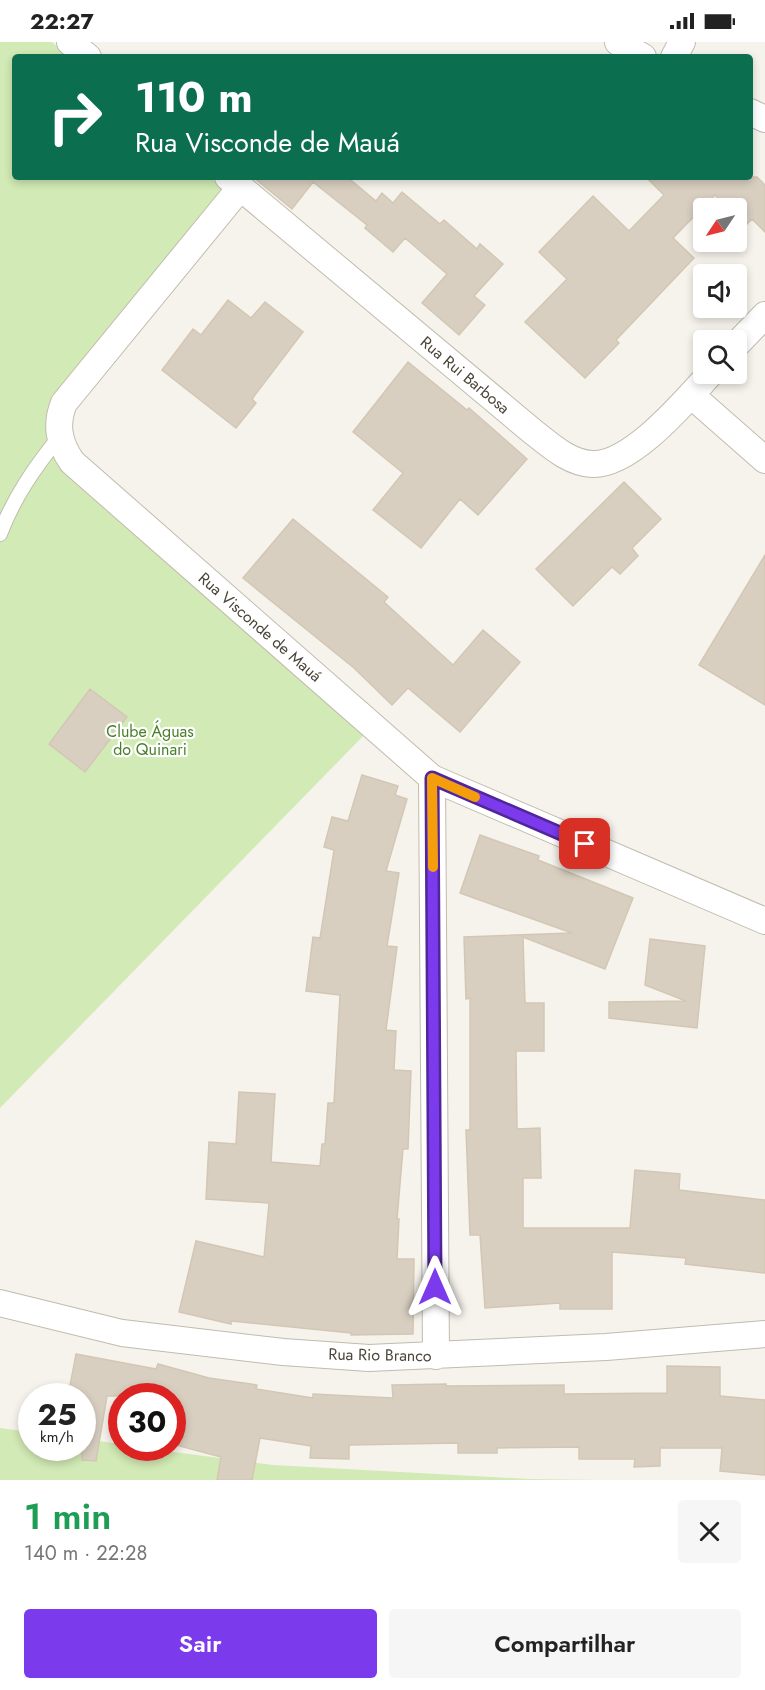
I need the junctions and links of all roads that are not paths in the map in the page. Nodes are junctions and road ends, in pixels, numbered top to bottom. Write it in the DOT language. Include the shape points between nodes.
graph roads {
  1 [pos="70,42"];
  2 [pos="618,42"];
  3 [pos="84,54"];
  4 [pos="638,54"];
  5 [pos="234,183"];
  6 [pos="765,315"];
  7 [pos="747,334"];
  8 [pos="701,384"];
  9 [pos="691,395"];
  10 [pos="60,436"];
  11 [pos="765,460"];
  12 [pos="0,534"];
  13 [pos="432,778"];
  14 [pos="765,921"];
  15 [pos="0,1303"];
  16 [pos="765,1334"];
  17 [pos="436,1356"];
  1 -- 3 [label="street"];
  2 -- 4 [label="street"];
  5 -- 9 [label="street, Rua Rui Barbosa" via="532,431 570,458 600,464 624,455"];
  5 -- 10 [label="street, Rua Visconde de Mauá" via="63,403"];
  6 -- 7 [label="street"];
  8 -- 9 [label="street, Rua Rui Barbosa"];
  9 -- 11 [label="street"];
  10 -- 12 [label="lane" via="32,471"];
  10 -- 13 [label="street, Rua Visconde de Mauá" via="72,462 92,481"];
  13 -- 14 [label="street, Rua Visconde de Mauá"];
  13 -- 17 [label="street"];
  15 -- 17 [label="street, Rua Rio Branco" via="122,1333 218,1346 369,1358"];
  16 -- 17 [label="street, Rua Rio Branco"];
}
